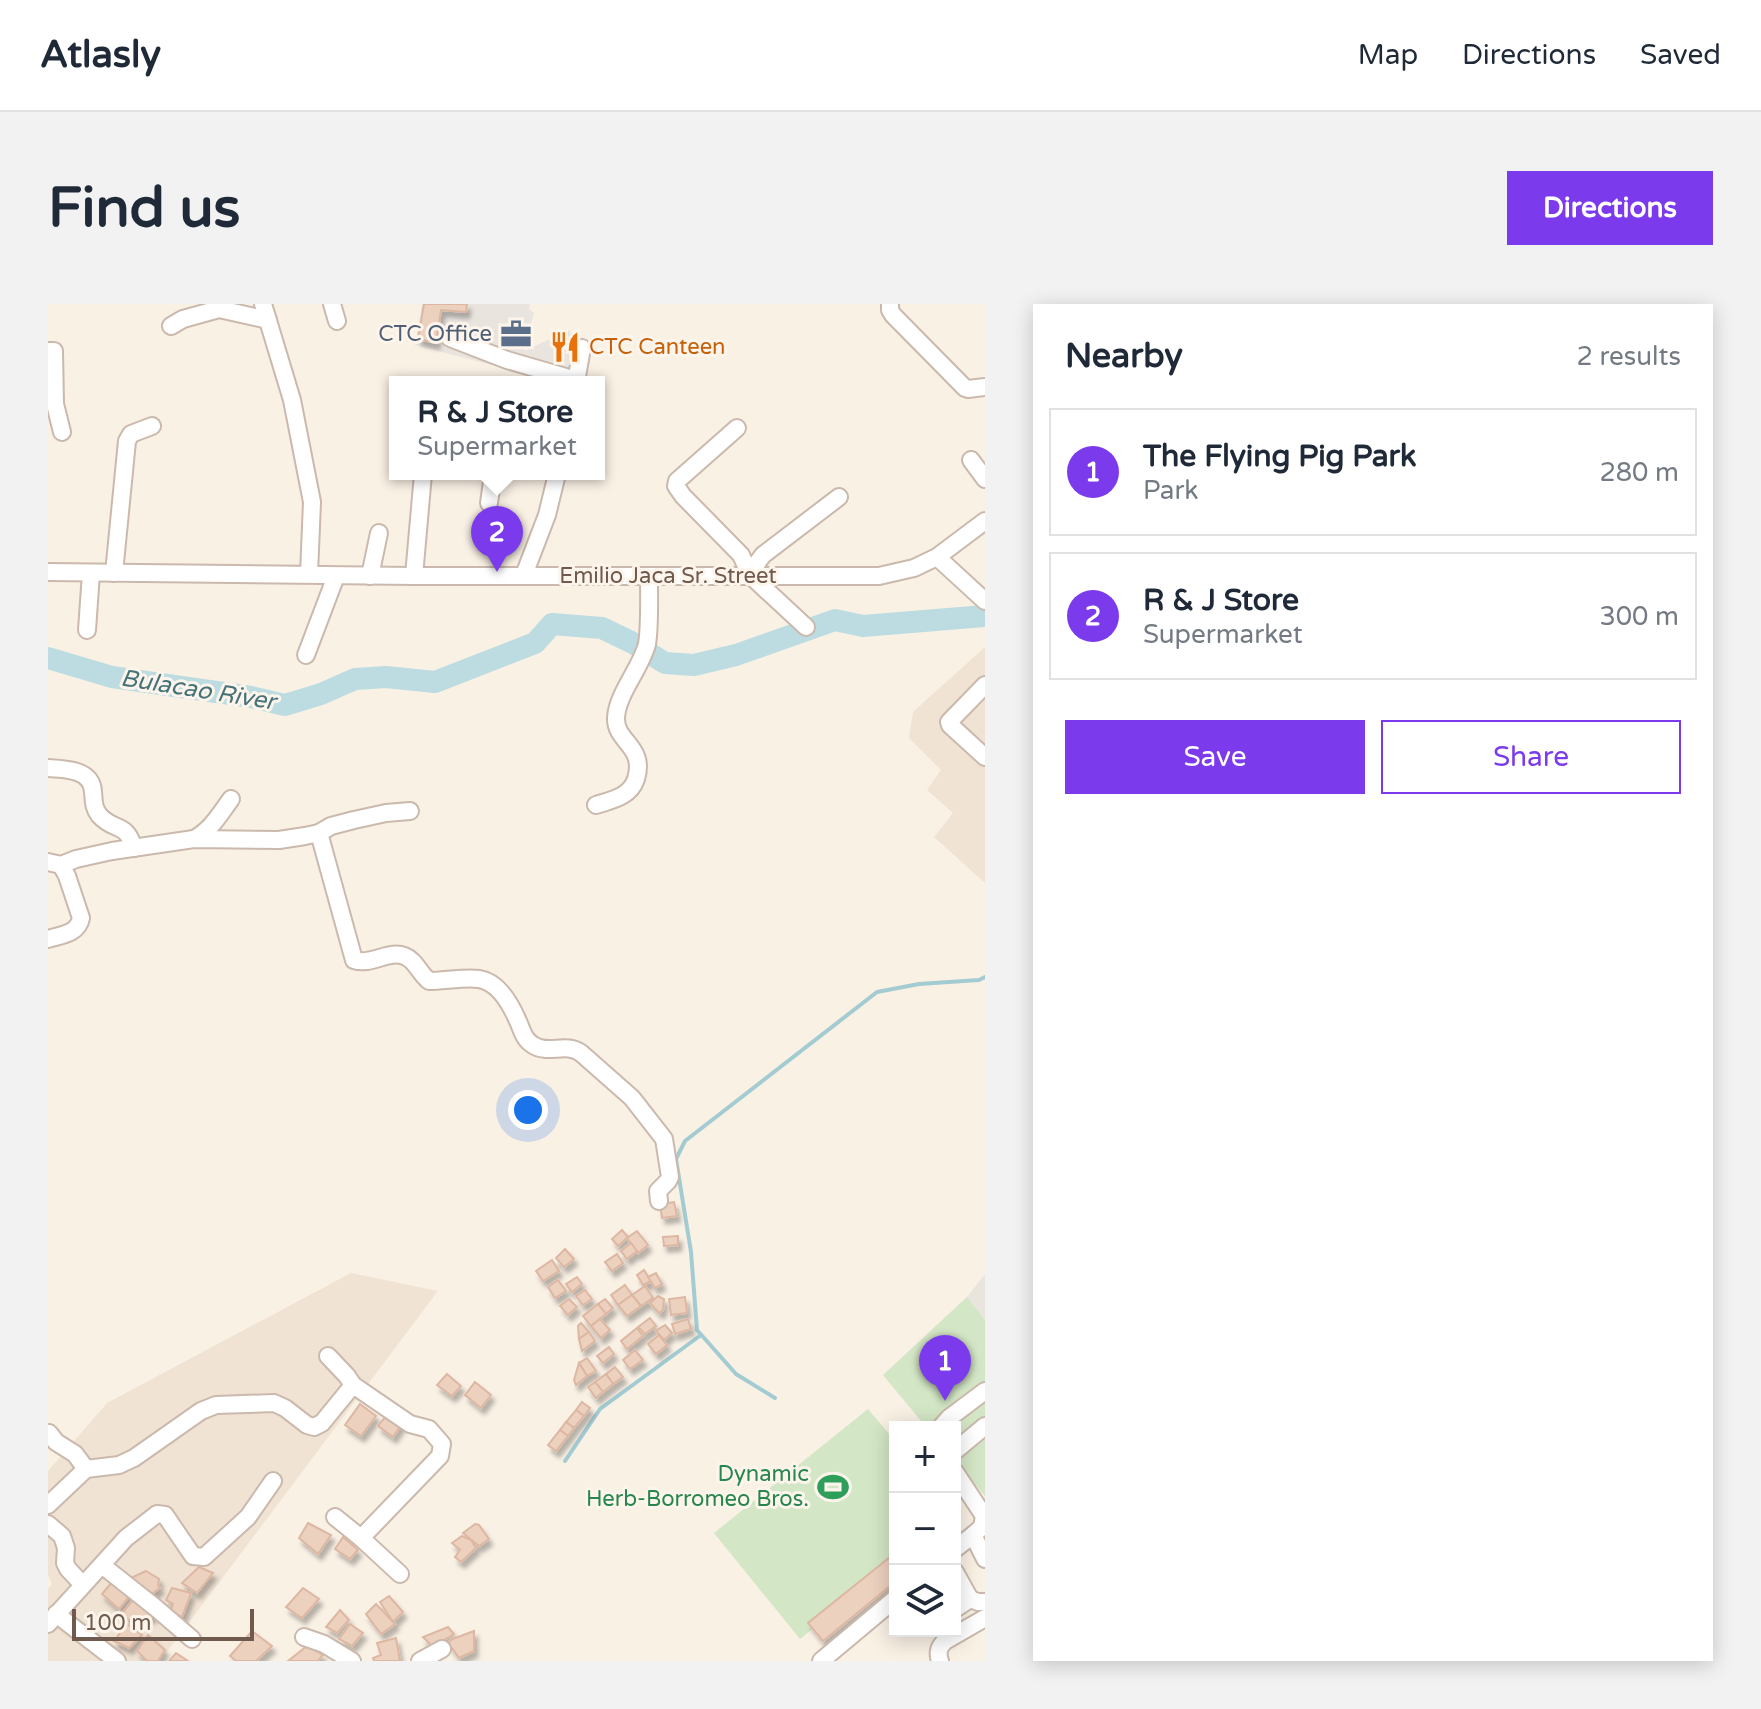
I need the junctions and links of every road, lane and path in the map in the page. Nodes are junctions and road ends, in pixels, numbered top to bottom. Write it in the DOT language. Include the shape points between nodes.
graph roads {
  1 [pos="890,304"];
  2 [pos="265,312"];
  3 [pos="171,326"];
  4 [pos="450,338"];
  5 [pos="582,348"];
  6 [pos="48,351"];
  7 [pos="560,376"];
  8 [pos="577,376"];
  9 [pos="985,387"];
  10 [pos="152,426"];
  11 [pos="737,428"];
  12 [pos="62,432"];
  13 [pos="971,460"];
  14 [pos="985,479"];
  15 [pos="422,480"];
  16 [pos="492,480"];
  17 [pos="556,480"];
  18 [pos="839,497"];
  19 [pos="489,503"];
  20 [pos="985,521"];
  21 [pos="379,533"];
  22 [pos="937,557"];
  23 [pos="48,572"];
  24 [pos="91,573"];
  25 [pos="114,573"];
  26 [pos="309,574"];
  27 [pos="524,575"];
  28 [pos="752,575"];
  29 [pos="336,576"];
  30 [pos="370,576"];
  31 [pos="414,576"];
  32 [pos="649,576"];
  33 [pos="985,601"];
  34 [pos="806,627"];
  35 [pos="87,630"];
  36 [pos="306,655"];
  37 [pos="985,685"];
  38 [pos="983,752"];
  39 [pos="48,768"];
  40 [pos="231,799"];
  41 [pos="596,805"];
  42 [pos="410,811"];
  43 [pos="319,833"];
  44 [pos="194,839"];
  45 [pos="134,848"];
  46 [pos="55,864"];
  47 [pos="48,939"];
  48 [pos="659,1201"];
  49 [pos="328,1356"];
  50 [pos="353,1385"];
  51 [pos="985,1391"];
  52 [pos="946,1421"];
  53 [pos="985,1426"];
  54 [pos="49,1433"];
  55 [pos="961,1446"];
  56 [pos="86,1469"];
  57 [pos="273,1481"];
  58 [pos="961,1481"];
  59 [pos="48,1505"];
  60 [pos="335,1517"];
  61 [pos="48,1524"];
  62 [pos="973,1535"];
  63 [pos="361,1538"];
  64 [pos="961,1544"];
  65 [pos="985,1559"];
  66 [pos="103,1566"];
  67 [pos="400,1574"];
  68 [pos="961,1581"];
  69 [pos="83,1585"];
  70 [pos="977,1601"];
  71 [pos="889,1604"];
  72 [pos="985,1618"];
  73 [pos="52,1619"];
  74 [pos="304,1637"];
  75 [pos="192,1639"];
  76 [pos="442,1649"];
  77 [pos="117,1661"];
  78 [pos="352,1661"];
  79 [pos="420,1661"];
  80 [pos="821,1661"];
  81 [pos="940,1661"];
  1 -- 9 [label="street" via="893,315 965,388"];
  2 -- 3 [label="street" via="219,309"];
  2 -- 26 [label="street" via="292,400 312,502"];
  4 -- 7 [label="street"];
  5 -- 8 [label="street"];
  6 -- 12 [label="street" via="54,351 55,404"];
  10 -- 25 [label="street" via="127,441"];
  11 -- 28 [label="street" via="676,486 741,555"];
  13 -- 14 [label="street"];
  15 -- 31 [label="street"];
  16 -- 19 [label="street"];
  17 -- 27 [label="street"];
  18 -- 28 [label="street" via="763,555"];
  20 -- 22 [label="street, Emilio Jaca Sr. Street"];
  21 -- 30 [label="street"];
  22 -- 28 [label="street, Emilio Jaca Sr. Street" via="879,576"];
  22 -- 33 [label="street"];
  23 -- 24 [label="street, Emilio Jaca Sr. Street"];
  24 -- 25 [label="street, Emilio Jaca Sr. Street"];
  24 -- 35 [label="street"];
  25 -- 26 [label="street, Emilio Jaca Sr. Street"];
  26 -- 29 [label="street, Emilio Jaca Sr. Street"];
  27 -- 31 [label="street, Emilio Jaca Sr. Street"];
  27 -- 32 [label="street, Emilio Jaca Sr. Street"];
  28 -- 32 [label="street, Emilio Jaca Sr. Street"];
  28 -- 34 [label="street"];
  29 -- 30 [label="street, Emilio Jaca Sr. Street"];
  29 -- 36 [label="street"];
  30 -- 31 [label="street, Emilio Jaca Sr. Street"];
  32 -- 41 [label="street" via="646,645 615,720 639,765 635,783 621,797"];
  37 -- 38 [label="street" via="949,722"];
  39 -- 45 [label="street" via="87,777 97,813 125,830"];
  40 -- 44 [label="street"];
  42 -- 43 [label="street" via="354,820"];
  43 -- 44 [label="street" via="279,840"];
  43 -- 48 [label="street" via="354,960 401,955 429,981 480,979 506,997 525,1039 535,1047 568,1047 581,1053 632,1098 664,1139 670,1177 658,1191"];
  44 -- 45 [label="street"];
  45 -- 46 [label="street"];
  46 -- 47 [label="street" via="67,876 81,918 70,933"];
  49 -- 50 [label="street"];
  50 -- 56 [label="street" via="318,1426 307,1425 274,1403 216,1405 134,1458"];
  50 -- 63 [label="street" via="410,1424 429,1429 442,1444 440,1456"];
  51 -- 52 [label="street"];
  53 -- 55 [label="street"];
  54 -- 56 [label="street"];
  56 -- 59 [label="street"];
  57 -- 66 [label="street" via="248,1517 204,1557 193,1556 165,1515 157,1514 126,1538"];
  58 -- 62 [label="street" via="984,1516"];
  60 -- 63 [label="street"];
  61 -- 69 [label="street" via="62,1536 65,1563"];
  62 -- 64 [label="street"];
  62 -- 65 [label="street"];
  63 -- 67 [label="street"];
  66 -- 69 [label="street"];
  66 -- 75 [label="street"];
  68 -- 70 [label="street"];
  69 -- 73 [label="street"];
  71 -- 80 [label="street"];
  72 -- 81 [label="street" via="945,1641 938,1651"];
  73 -- 77 [label="street"];
  74 -- 78 [label="street"];
  76 -- 79 [label="street"];
}
